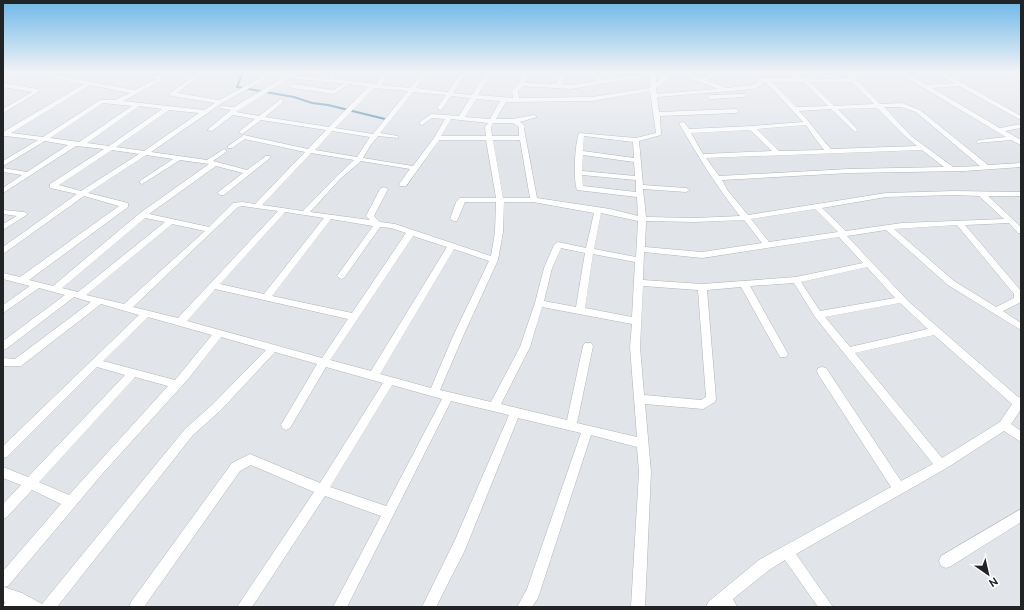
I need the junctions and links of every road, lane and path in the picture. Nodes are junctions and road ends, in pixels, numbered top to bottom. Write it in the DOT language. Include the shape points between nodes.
graph roads {
  1 [pos="21,100"];
  2 [pos="60,100"];
  3 [pos="119,100"];
  4 [pos="204,100"];
  5 [pos="227,100"];
  6 [pos="250,100"];
  7 [pos="360,100"];
  8 [pos="403,100"];
  9 [pos="445,100"];
  10 [pos="473,100"];
  11 [pos="504,100"];
  12 [pos="655,100"];
  13 [pos="713,100"];
  14 [pos="786,100"];
  15 [pos="826,100"];
  16 [pos="875,100"];
  17 [pos="949,100"];
  18 [pos="990,100"];
  19 [pos="281,101"];
  20 [pos="116,102"];
  21 [pos="221,104"];
  22 [pos="137,105"];
  23 [pos="880,106"];
  24 [pos="167,108"];
  25 [pos="440,108"];
  26 [pos="834,108"];
  27 [pos="794,109"];
  28 [pos="3,111"];
  29 [pos="234,111"];
  30 [pos="736,111"];
  31 [pos="205,112"];
  32 [pos="721,112"];
  33 [pos="656,114"];
  34 [pos="449,117"];
  35 [pos="534,117"];
  36 [pos="257,118"];
  37 [pos="461,118"];
  38 [pos="1021,118"];
  39 [pos="491,121"];
  40 [pos="516,122"];
  41 [pos="682,122"];
  42 [pos="422,123"];
  43 [pos="808,123"];
  44 [pos="1021,126"];
  45 [pos="752,128"];
  46 [pos="210,130"];
  47 [pos="330,130"];
  48 [pos="855,130"];
  49 [pos="999,130"];
  50 [pos="686,131"];
  51 [pos="242,132"];
  52 [pos="4,134"];
  53 [pos="375,135"];
  54 [pos="396,137"];
  55 [pos="438,138"];
  56 [pos="489,138"];
  57 [pos="523,138"];
  58 [pos="1013,138"];
  59 [pos="45,139"];
  60 [pos="636,140"];
  61 [pos="979,142"];
  62 [pos="78,143"];
  63 [pos="1021,143"];
  64 [pos="230,147"];
  65 [pos="111,148"];
  66 [pos="923,148"];
  67 [pos="224,151"];
  68 [pos="310,151"];
  69 [pos="829,151"];
  70 [pos="145,153"];
  71 [pos="579,153"];
  72 [pos="777,153"];
  73 [pos="701,156"];
  74 [pos="268,157"];
  75 [pos="179,158"];
  76 [pos="359,159"];
  77 [pos="638,160"];
  78 [pos="211,163"];
  79 [pos="3,164"];
  80 [pos="1021,165"];
  81 [pos="415,168"];
  82 [pos="987,168"];
  83 [pos="951,169"];
  84 [pos="3,170"];
  85 [pos="248,172"];
  86 [pos="578,173"];
  87 [pos="28,174"];
  88 [pos="717,178"];
  89 [pos="142,182"];
  90 [pos="403,184"];
  91 [pos="639,187"];
  92 [pos="384,189"];
  93 [pos="686,190"];
  94 [pos="3,191"];
  95 [pos="221,193"];
  96 [pos="83,194"];
  97 [pos="982,194"];
  98 [pos="1021,194"];
  99 [pos="500,199"];
  100 [pos="532,200"];
  101 [pos="257,206"];
  102 [pos="817,207"];
  103 [pos="283,210"];
  104 [pos="598,211"];
  105 [pos="3,212"];
  106 [pos="304,214"];
  107 [pos="143,216"];
  108 [pos="329,217"];
  109 [pos="642,218"];
  110 [pos="746,218"];
  111 [pos="454,219"];
  112 [pos="171,221"];
  113 [pos="1012,221"];
  114 [pos="958,223"];
  115 [pos="378,224"];
  116 [pos="887,227"];
  117 [pos="3,228"];
  118 [pos="211,230"];
  119 [pos="411,232"];
  120 [pos="1021,232"];
  121 [pos="842,234"];
  122 [pos="767,245"];
  123 [pos="452,246"];
  124 [pos="640,249"];
  125 [pos="590,250"];
  126 [pos="3,252"];
  127 [pos="494,260"];
  128 [pos="639,260"];
  129 [pos="869,264"];
  130 [pos="3,276"];
  131 [pos="341,276"];
  132 [pos="796,280"];
  133 [pos="21,281"];
  134 [pos="638,283"];
  135 [pos="744,284"];
  136 [pos="38,285"];
  137 [pos="213,286"];
  138 [pos="702,287"];
  139 [pos="55,289"];
  140 [pos="76,295"];
  141 [pos="266,298"];
  142 [pos="902,300"];
  143 [pos="99,301"];
  144 [pos="539,303"];
  145 [pos="126,308"];
  146 [pos="3,310"];
  147 [pos="580,310"];
  148 [pos="995,311"];
  149 [pos="146,313"];
  150 [pos="818,315"];
  151 [pos="354,317"];
  152 [pos="636,320"];
  153 [pos="180,322"];
  154 [pos="1021,327"];
  155 [pos="935,331"];
  156 [pos="219,333"];
  157 [pos="3,346"];
  158 [pos="588,346"];
  159 [pos="273,348"];
  160 [pos="847,351"];
  161 [pos="783,354"];
  162 [pos="3,362"];
  163 [pos="324,362"];
  164 [pos="95,363"];
  165 [pos="822,371"];
  166 [pos="133,373"];
  167 [pos="374,375"];
  168 [pos="390,380"];
  169 [pos="176,384"];
  170 [pos="434,393"];
  171 [pos="449,396"];
  172 [pos="639,399"];
  173 [pos="1019,401"];
  174 [pos="494,407"];
  175 [pos="516,413"];
  176 [pos="286,425"];
  177 [pos="1004,425"];
  178 [pos="571,426"];
  179 [pos="587,430"];
  180 [pos="1021,437"];
  181 [pos="643,443"];
  182 [pos="3,453"];
  183 [pos="941,465"];
  184 [pos="3,472"];
  185 [pos="30,484"];
  186 [pos="899,489"];
  187 [pos="322,490"];
  188 [pos="71,502"];
  189 [pos="3,513"];
  190 [pos="389,513"];
  191 [pos="1021,516"];
  192 [pos="787,552"];
  193 [pos="946,561"];
  194 [pos="3,581"];
  195 [pos="3,594"];
  196 [pos="13,603"];
  197 [pos="727,603"];
  198 [pos="37,607"];
  199 [pos="48,607"];
  200 [pos="136,607"];
  201 [pos="244,607"];
  202 [pos="340,607"];
  203 [pos="429,607"];
  204 [pos="524,607"];
  205 [pos="638,607"];
  206 [pos="713,607"];
  207 [pos="826,607"];
  1 -- 28 [label="street"];
  2 -- 52 [label="street"];
  3 -- 20 [label="street"];
  4 -- 21 [label="street"];
  5 -- 21 [label="street"];
  6 -- 29 [label="street"];
  7 -- 47 [label="street"];
  8 -- 53 [label="street"];
  9 -- 25 [label="street"];
  10 -- 37 [label="street"];
  11 -- 39 [label="street"];
  12 -- 33 [label="street"];
  13 -- 32 [label="street"];
  14 -- 27 [label="street"];
  15 -- 26 [label="street"];
  16 -- 23 [label="street"];
  17 -- 49 [label="street"];
  18 -- 38 [label="street"];
  19 -- 36 [label="street"];
  20 -- 22 [label="street"];
  20 -- 59 [label="street" via="102,101"];
  21 -- 29 [label="street"];
  21 -- 31 [label="street"];
  22 -- 24 [label="street"];
  22 -- 62 [label="street"];
  23 -- 26 [label="street"];
  23 -- 66 [label="street"];
  23 -- 82 [label="street" via="902,105 918,111"];
  24 -- 31 [label="street"];
  24 -- 65 [label="street"];
  26 -- 27 [label="street"];
  26 -- 48 [label="street"];
  27 -- 43 [label="street"];
  29 -- 36 [label="street"];
  29 -- 46 [label="street"];
  30 -- 32 [label="street"];
  31 -- 70 [label="street"];
  32 -- 33 [label="street"];
  33 -- 60 [label="street" via="659,134"];
  34 -- 37 [label="street"];
  34 -- 42 [label="street" via="432,116"];
  34 -- 55 [label="street"];
  35 -- 40 [label="street"];
  36 -- 47 [label="street"];
  36 -- 51 [label="street"];
  37 -- 39 [label="street"];
  39 -- 40 [label="street"];
  39 -- 56 [label="street" via="488,127"];
  40 -- 57 [label="street" via="522,126"];
  41 -- 50 [label="street"];
  43 -- 45 [label="street"];
  43 -- 69 [label="street"];
  44 -- 49 [label="street"];
  45 -- 50 [label="street"];
  45 -- 72 [label="street"];
  47 -- 53 [label="street"];
  47 -- 68 [label="street"];
  49 -- 58 [label="street"];
  50 -- 73 [label="street"];
  52 -- 59 [label="street"];
  53 -- 54 [label="street"];
  53 -- 76 [label="street"];
  55 -- 56 [label="street"];
  55 -- 81 [label="street"];
  56 -- 57 [label="street"];
  56 -- 99 [label="street"];
  57 -- 100 [label="street" via="534,196"];
  58 -- 61 [label="street"];
  58 -- 63 [label="street"];
  59 -- 62 [label="street"];
  59 -- 79 [label="street"];
  60 -- 71 [label="street" via="580,134"];
  60 -- 77 [label="street"];
  62 -- 65 [label="street"];
  62 -- 87 [label="street"];
  64 -- 68 [label="street" via="244,137"];
  65 -- 70 [label="street"];
  65 -- 96 [label="street" via="53,186"];
  66 -- 69 [label="street"];
  66 -- 83 [label="street"];
  67 -- 78 [label="street"];
  68 -- 76 [label="street"];
  68 -- 101 [label="street"];
  69 -- 72 [label="street"];
  70 -- 75 [label="street"];
  70 -- 96 [label="street"];
  71 -- 77 [label="street"];
  71 -- 86 [label="street"];
  72 -- 73 [label="street"];
  73 -- 88 [label="street"];
  74 -- 85 [label="street"];
  75 -- 78 [label="street"];
  75 -- 89 [label="street"];
  76 -- 81 [label="street"];
  76 -- 106 [label="street"];
  77 -- 91 [label="street"];
  78 -- 85 [label="street"];
  78 -- 107 [label="street"];
  80 -- 82 [label="street"];
  81 -- 90 [label="street"];
  82 -- 83 [label="street"];
  83 -- 88 [label="street"];
  84 -- 87 [label="street"];
  85 -- 95 [label="street"];
  86 -- 91 [label="street"];
  86 -- 91 [label="street" via="580,188"];
  87 -- 94 [label="street"];
  88 -- 110 [label="street"];
  91 -- 93 [label="street"];
  91 -- 109 [label="street"];
  92 -- 115 [label="street" via="370,216"];
  96 -- 126 [label="street"];
  96 -- 133 [label="street" via="125,204"];
  97 -- 98 [label="street"];
  97 -- 102 [label="street" via="886,195"];
  97 -- 113 [label="street"];
  99 -- 100 [label="street"];
  99 -- 111 [label="street" via="463,200"];
  99 -- 127 [label="street" via="499,232"];
  100 -- 104 [label="street"];
  101 -- 103 [label="street"];
  101 -- 118 [label="street" via="236,205"];
  102 -- 110 [label="street"];
  102 -- 121 [label="street"];
  103 -- 106 [label="street"];
  103 -- 137 [label="street"];
  104 -- 109 [label="street"];
  104 -- 125 [label="street"];
  105 -- 117 [label="street" via="24,214"];
  106 -- 108 [label="street"];
  107 -- 112 [label="street"];
  107 -- 139 [label="street"];
  108 -- 115 [label="street"];
  108 -- 141 [label="street"];
  109 -- 110 [label="street" via="686,221"];
  109 -- 124 [label="street"];
  110 -- 122 [label="street"];
  112 -- 118 [label="street"];
  112 -- 140 [label="street"];
  113 -- 114 [label="street"];
  113 -- 120 [label="street"];
  114 -- 116 [label="street"];
  114 -- 148 [label="street" via="1018,294 1018,300"];
  115 -- 119 [label="street"];
  115 -- 131 [label="street"];
  116 -- 121 [label="street"];
  116 -- 148 [label="street" via="951,283"];
  118 -- 145 [label="street"];
  119 -- 123 [label="street"];
  119 -- 151 [label="street"];
  121 -- 122 [label="street"];
  121 -- 129 [label="street"];
  122 -- 124 [label="street" via="702,255"];
  123 -- 127 [label="street"];
  123 -- 167 [label="street"];
  124 -- 128 [label="street"];
  125 -- 128 [label="street"];
  125 -- 144 [label="street" via="558,245 548,268"];
  125 -- 147 [label="street"];
  127 -- 170 [label="street"];
  128 -- 134 [label="street"];
  129 -- 132 [label="street"];
  129 -- 142 [label="street"];
  130 -- 133 [label="street"];
  132 -- 135 [label="street"];
  132 -- 150 [label="street"];
  133 -- 136 [label="street"];
  134 -- 138 [label="street"];
  134 -- 152 [label="street"];
  135 -- 138 [label="street"];
  135 -- 161 [label="street"];
  136 -- 139 [label="street"];
  136 -- 146 [label="street"];
  137 -- 141 [label="street"];
  137 -- 153 [label="street"];
  138 -- 172 [label="street" via="711,399 703,405"];
  139 -- 140 [label="street"];
  140 -- 143 [label="street"];
  140 -- 157 [label="street"];
  141 -- 151 [label="street"];
  142 -- 150 [label="street"];
  142 -- 155 [label="street"];
  143 -- 145 [label="street"];
  143 -- 162 [label="street" via="17,363"];
  144 -- 147 [label="street"];
  144 -- 174 [label="street" via="525,347"];
  145 -- 149 [label="street"];
  147 -- 152 [label="street"];
  148 -- 154 [label="street"];
  149 -- 153 [label="street"];
  149 -- 164 [label="street"];
  150 -- 160 [label="street"];
  151 -- 163 [label="street"];
  152 -- 172 [label="street" via="635,347"];
  153 -- 156 [label="street"];
  155 -- 160 [label="street"];
  155 -- 173 [label="street"];
  156 -- 159 [label="street"];
  156 -- 169 [label="street"];
  158 -- 178 [label="street"];
  159 -- 163 [label="street"];
  159 -- 199 [label="street" via="216,408 189,432"];
  160 -- 183 [label="street"];
  163 -- 167 [label="street"];
  163 -- 176 [label="street"];
  164 -- 166 [label="street"];
  164 -- 182 [label="street"];
  165 -- 186 [label="street"];
  166 -- 169 [label="street"];
  166 -- 185 [label="street"];
  167 -- 168 [label="street"];
  168 -- 170 [label="street"];
  168 -- 187 [label="street"];
  169 -- 188 [label="street"];
  170 -- 171 [label="street"];
  171 -- 174 [label="street"];
  171 -- 190 [label="street"];
  172 -- 181 [label="street"];
  173 -- 177 [label="street"];
  174 -- 175 [label="street"];
  175 -- 178 [label="street"];
  175 -- 203 [label="street" via="460,545"];
  177 -- 180 [label="street"];
  177 -- 183 [label="street"];
  178 -- 179 [label="street"];
  179 -- 181 [label="street"];
  179 -- 204 [label="street" via="533,593"];
  181 -- 205 [label="street" via="645,472"];
  183 -- 186 [label="street"];
  184 -- 185 [label="street"];
  185 -- 188 [label="street"];
  185 -- 189 [label="street"];
  186 -- 192 [label="street"];
  187 -- 190 [label="street"];
  187 -- 200 [label="street" via="250,459 236,467"];
  187 -- 201 [label="street"];
  188 -- 194 [label="street"];
  190 -- 202 [label="street"];
  191 -- 193 [label="street"];
  192 -- 197 [label="street" via="764,566"];
  192 -- 207 [label="street"];
  195 -- 196 [label="street"];
  196 -- 198 [label="street"];
  197 -- 206 [label="street"];
}
